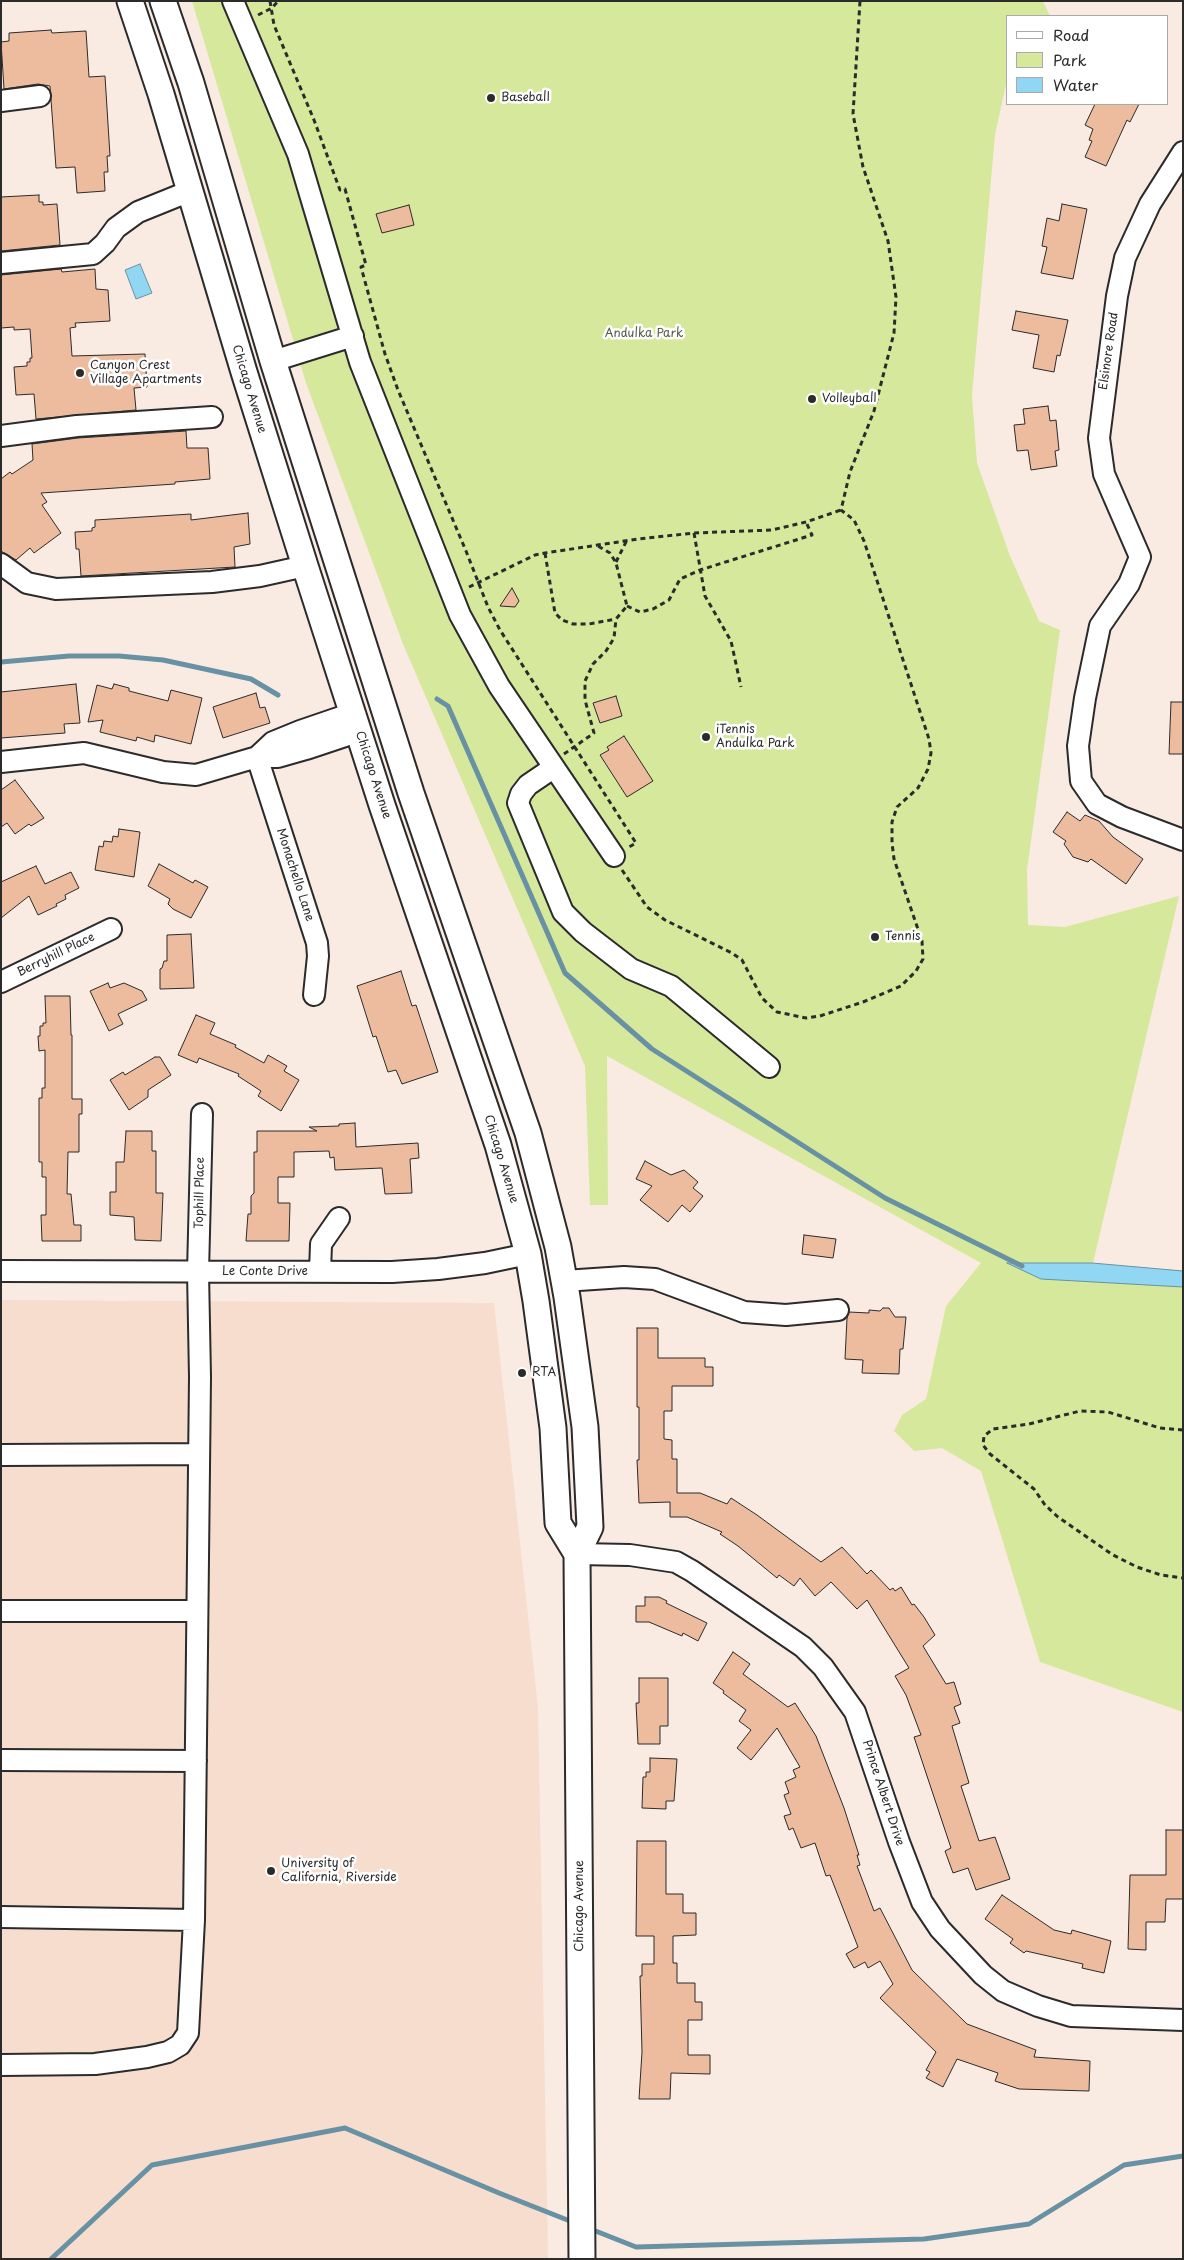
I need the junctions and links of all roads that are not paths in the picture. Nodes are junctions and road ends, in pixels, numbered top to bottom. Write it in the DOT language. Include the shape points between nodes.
graph roads {
  1 [pos="130,1"];
  2 [pos="164,1"];
  3 [pos="233,1"];
  4 [pos="40,96"];
  5 [pos="1,101"];
  6 [pos="1183,152"];
  7 [pos="190,191"];
  8 [pos="1,263"];
  9 [pos="353,336"];
  10 [pos="273,361"];
  11 [pos="212,417"];
  12 [pos="1,436"];
  13 [pos="1,564"];
  14 [pos="305,566"];
  15 [pos="356,722"];
  16 [pos="257,758"];
  17 [pos="1,762"];
  18 [pos="552,766"];
  19 [pos="1183,840"];
  20 [pos="614,856"];
  21 [pos="111,929"];
  22 [pos="1,982"];
  23 [pos="314,996"];
  24 [pos="769,1067"];
  25 [pos="202,1114"];
  26 [pos="546,1199"];
  27 [pos="339,1218"];
  28 [pos="528,1254"];
  29 [pos="1,1271"];
  30 [pos="198,1272"];
  31 [pos="320,1272"];
  32 [pos="564,1281"];
  33 [pos="838,1310"];
  34 [pos="578,1380"];
  35 [pos="1,1454"];
  36 [pos="199,1454"];
  37 [pos="577,1554"];
  38 [pos="1,1611"];
  39 [pos="197,1611"];
  40 [pos="1,1760"];
  41 [pos="196,1761"];
  42 [pos="1,1917"];
  43 [pos="194,1920"];
  44 [pos="1183,2020"];
  45 [pos="1,2065"];
  46 [pos="582,2259"];
  1 -- 7 [label="main road, Chicago Avenue" via="162,94"];
  2 -- 10 [label="main road, Chicago Avenue"];
  3 -- 9 [label="street" via="298,154"];
  4 -- 5 [label="street"];
  6 -- 19 [label="street, Elsinore Road" via="1150,204 1126,258 1117,296 1099,438 1104,474 1140,557 1129,584 1100,626 1084,698 1078,746 1081,782 1097,804"];
  7 -- 8 [label="street" via="138,212 116,228 93,254"];
  7 -- 14 [label="main road, Chicago Avenue"];
  9 -- 10 [label="street"];
  9 -- 18 [label="street" via="360,362 460,614 499,686"];
  10 -- 26 [label="main road, Chicago Avenue" via="411,793 528,1134"];
  11 -- 12 [label="street" via="77,426"];
  13 -- 14 [label="street" via="28,583 56,589 212,582"];
  14 -- 15 [label="main road, Chicago Avenue"];
  15 -- 16 [label="street" via="341,717 300,731 273,742"];
  15 -- 28 [label="main road, Chicago Avenue" via="498,1145"];
  16 -- 17 [label="street" via="196,775 163,772 84,753"];
  16 -- 23 [label="street, Monachello Lane" via="317,943"];
  18 -- 20 [label="street"];
  18 -- 24 [label="street" via="528,785 518,803 563,912 631,970 671,986"];
  21 -- 22 [label="street, Berryhill Place"];
  25 -- 30 [label="street, Tophill Place"];
  26 -- 28 [label="main road"];
  26 -- 32 [label="main road, Chicago Avenue"];
  27 -- 31 [label="street" via="321,1244"];
  28 -- 31 [label="street, Le Conte Drive" via="438,1269"];
  28 -- 34 [label="main road" via="542,1258 551,1272 566,1368"];
  28 -- 37 [label="main road, Chicago Avenue" via="553,1428 558,1523"];
  29 -- 30 [label="street, Le Conte Drive"];
  30 -- 31 [label="street, Le Conte Drive"];
  30 -- 36 [label="street, Tophill Place"];
  32 -- 33 [label="street" via="624,1277 655,1279 744,1312 786,1315"];
  32 -- 34 [label="main road, Chicago Avenue"];
  34 -- 37 [label="main road, Chicago Avenue" via="585,1427 590,1527"];
  35 -- 36 [label="street"];
  36 -- 39 [label="street, Tophill Place"];
  37 -- 44 [label="street, Prince Albert Drive" via="630,1554 676,1562 803,1647 824,1667 855,1712 898,1842 922,1902 940,1929 982,1975 1004,1991 1071,2016"];
  37 -- 46 [label="main road, Chicago Avenue"];
  38 -- 39 [label="street"];
  39 -- 41 [label="street, Tophill Place"];
  40 -- 41 [label="street"];
  41 -- 43 [label="street, Tophill Place"];
  42 -- 43 [label="street"];
  43 -- 45 [label="street, Tophill Place" via="188,2033 180,2045 147,2057 95,2064"];
}
